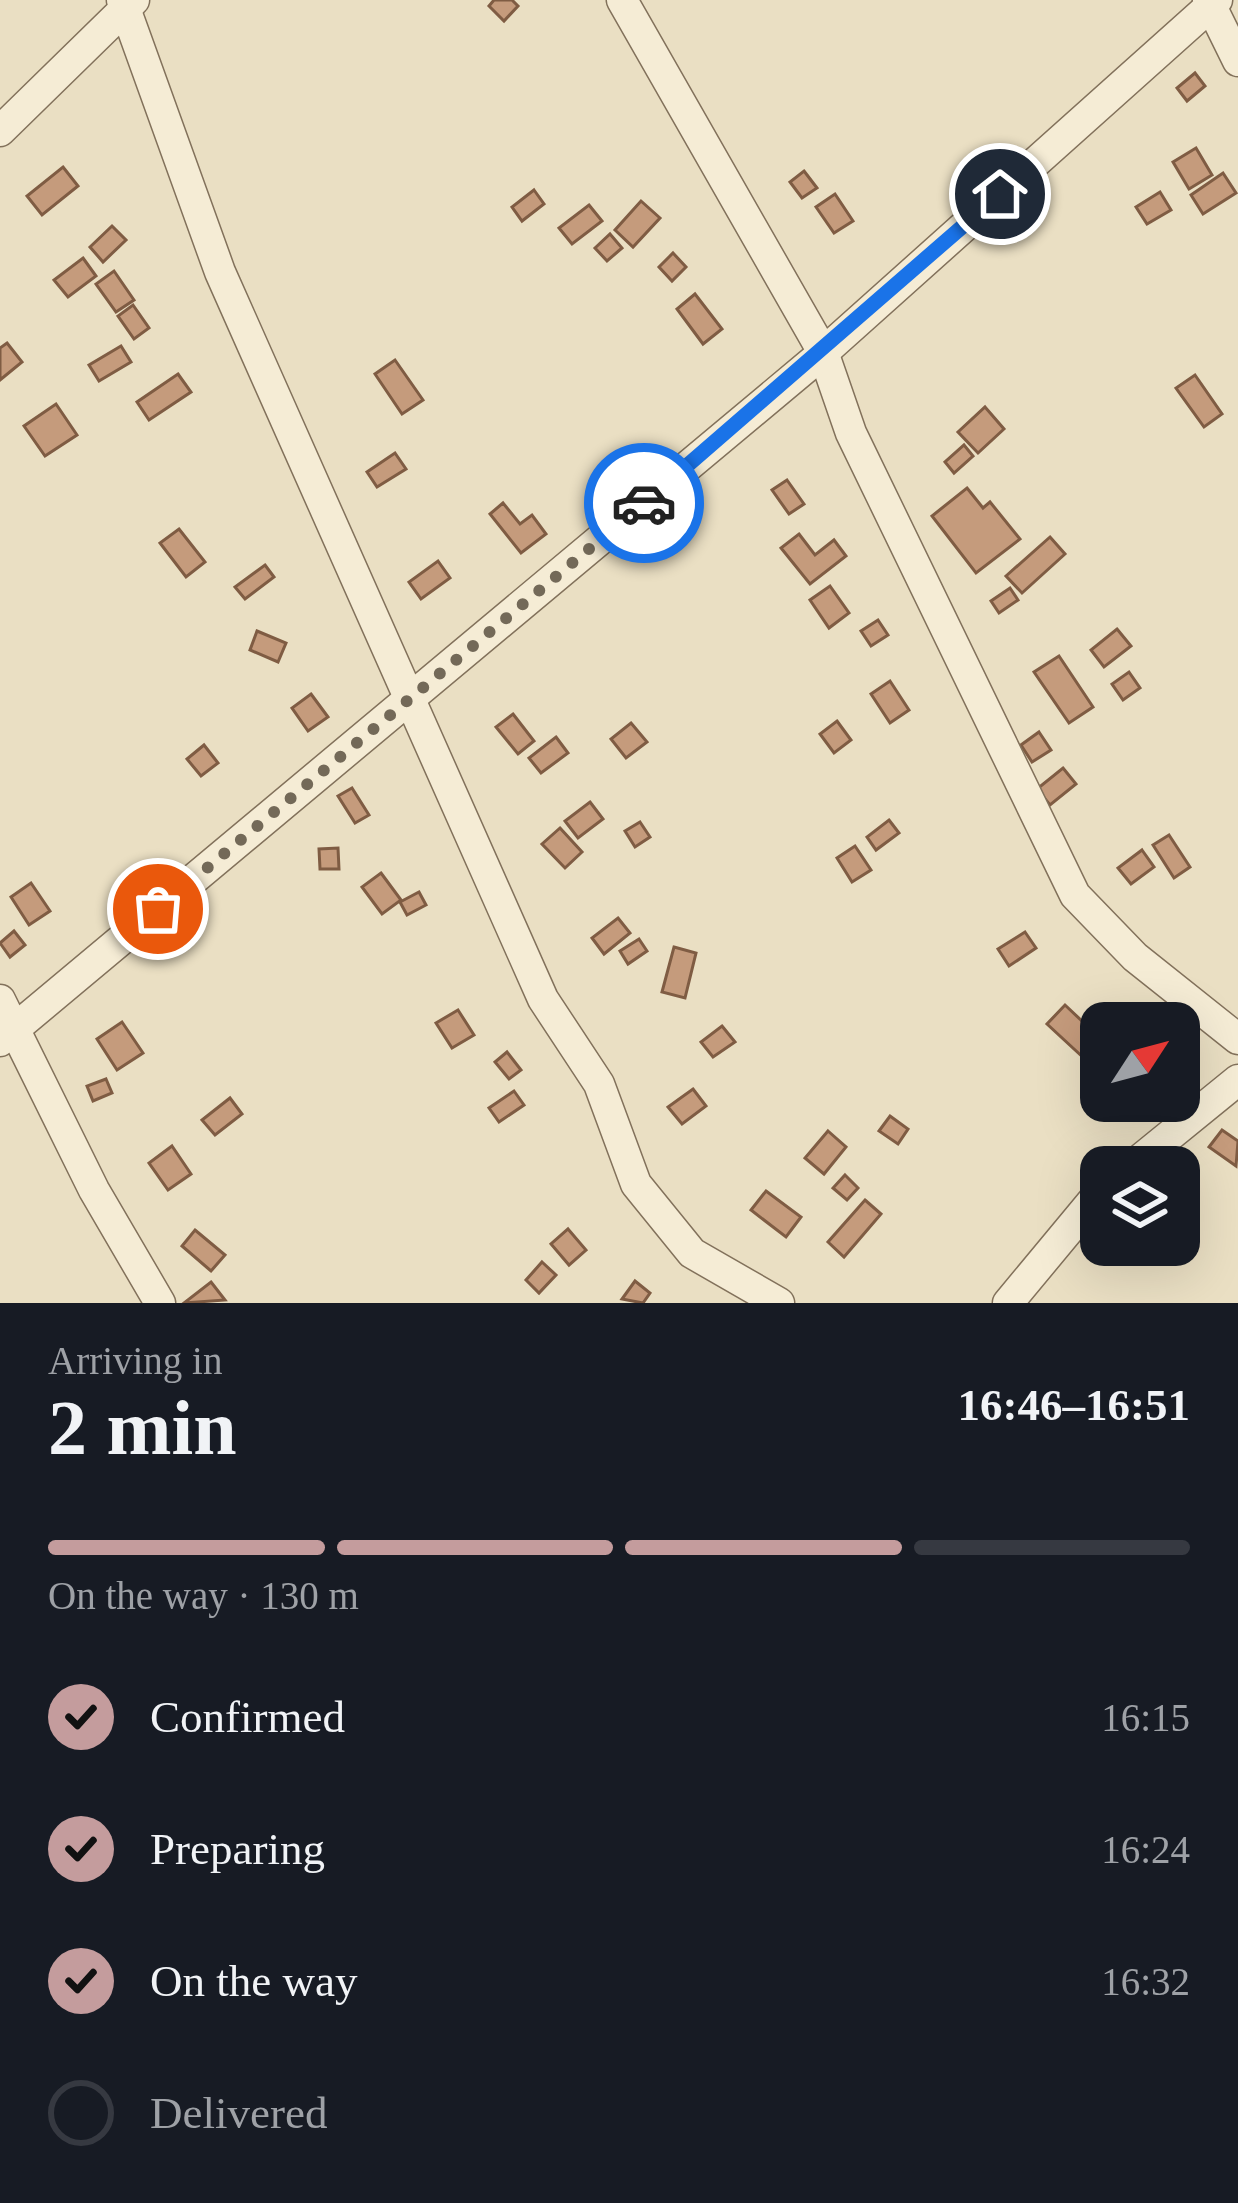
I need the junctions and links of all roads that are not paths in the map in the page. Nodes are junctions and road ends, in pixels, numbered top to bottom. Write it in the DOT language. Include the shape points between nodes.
graph roads {
  1 [pos="622,0"];
  2 [pos="127,2"];
  3 [pos="1212,2"];
  4 [pos="1238,61"];
  5 [pos="0,131"];
  6 [pos="824,352"];
  7 [pos="410,699"];
  8 [pos="0,1000"];
  9 [pos="7,1035"];
  10 [pos="1238,1039"];
  11 [pos="1238,1080"];
  12 [pos="1157,1146"];
  13 [pos="1080,1216"];
  14 [pos="160,1303"];
  15 [pos="779,1303"];
  16 [pos="1008,1303"];
  1 -- 6 [label="street"];
  2 -- 5 [label="street"];
  2 -- 7 [label="street" via="220,272"];
  3 -- 4 [label="street"];
  3 -- 6 [label="street"];
  6 -- 7 [label="street"];
  6 -- 10 [label="street" via="851,433 1075,895 1135,957"];
  7 -- 9 [label="street"];
  7 -- 15 [label="street" via="543,1000 599,1084 636,1184 692,1252"];
  8 -- 9 [label="street"];
  9 -- 14 [label="street"];
  11 -- 12 [label="street"];
  13 -- 16 [label="street"];
}
